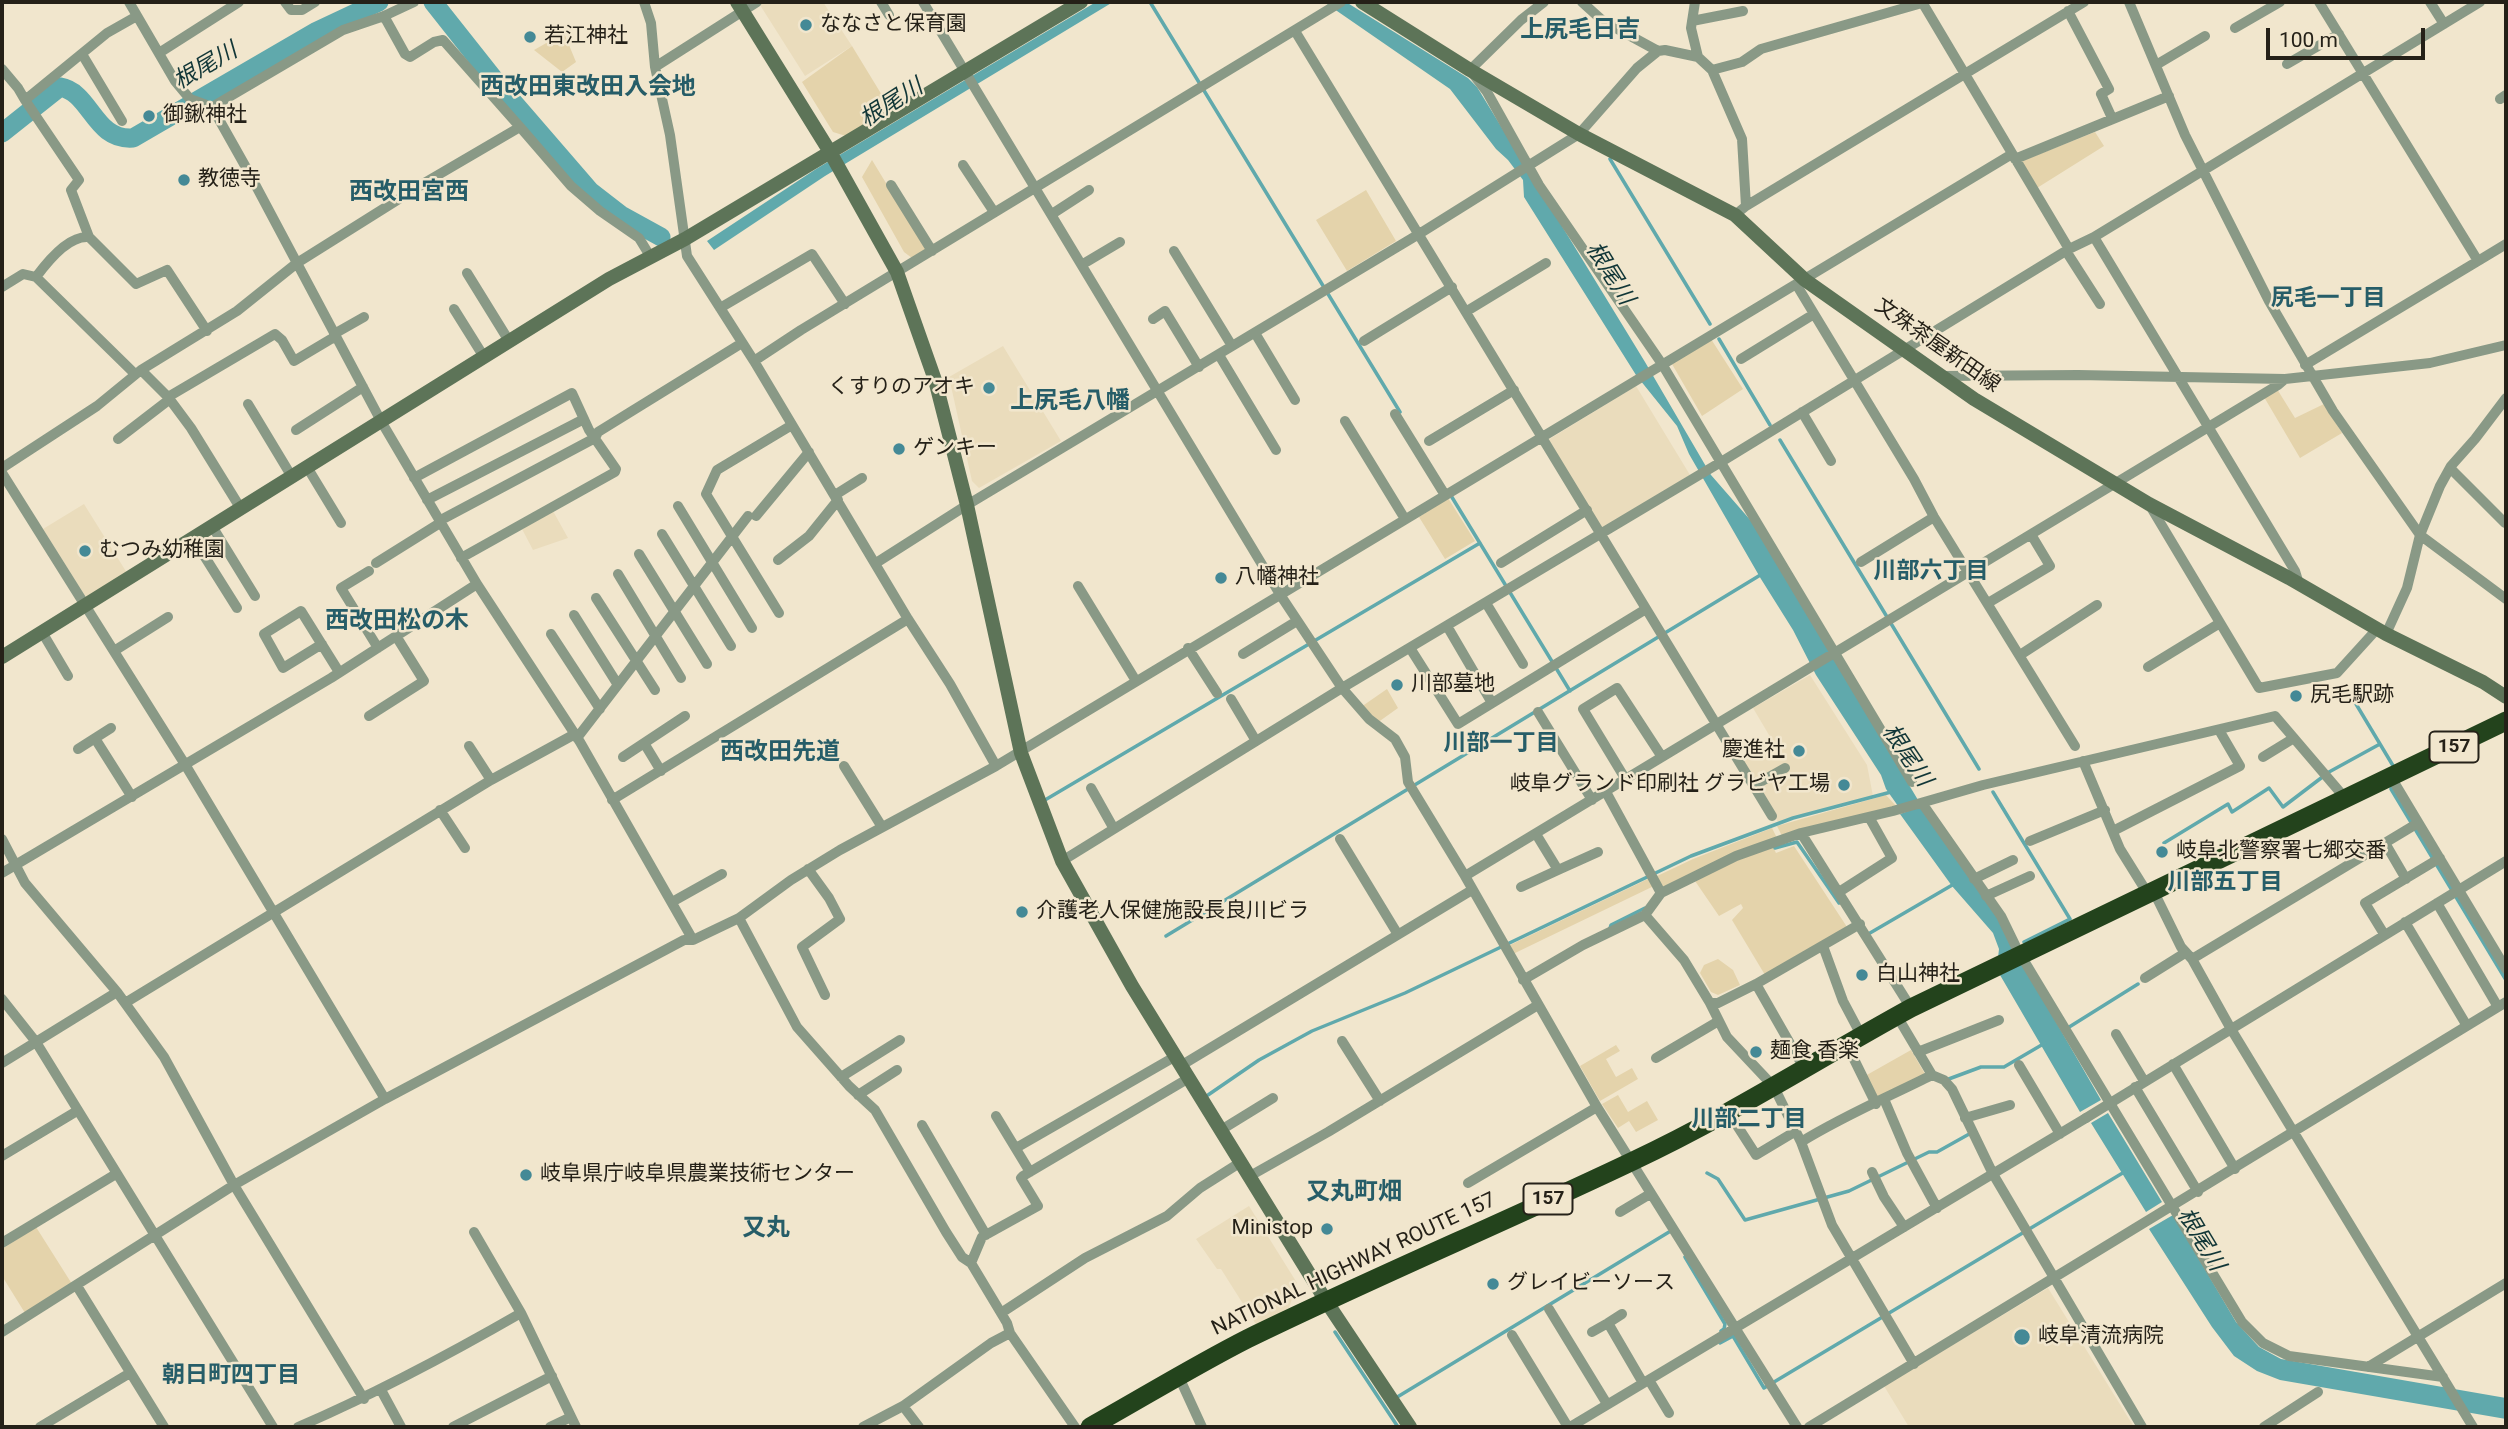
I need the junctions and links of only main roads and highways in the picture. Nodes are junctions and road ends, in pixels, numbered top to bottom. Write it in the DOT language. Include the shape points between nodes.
graph roads {
  1 [pos="2506,721"];
  2 [pos="1090,1427"];
  1 -- 2 [label="highway, NATIONAL HIGHWAY ROUTE 157 / 157" via="1904,1012 1729,1113 1632,1162 1244,1341"];
}
